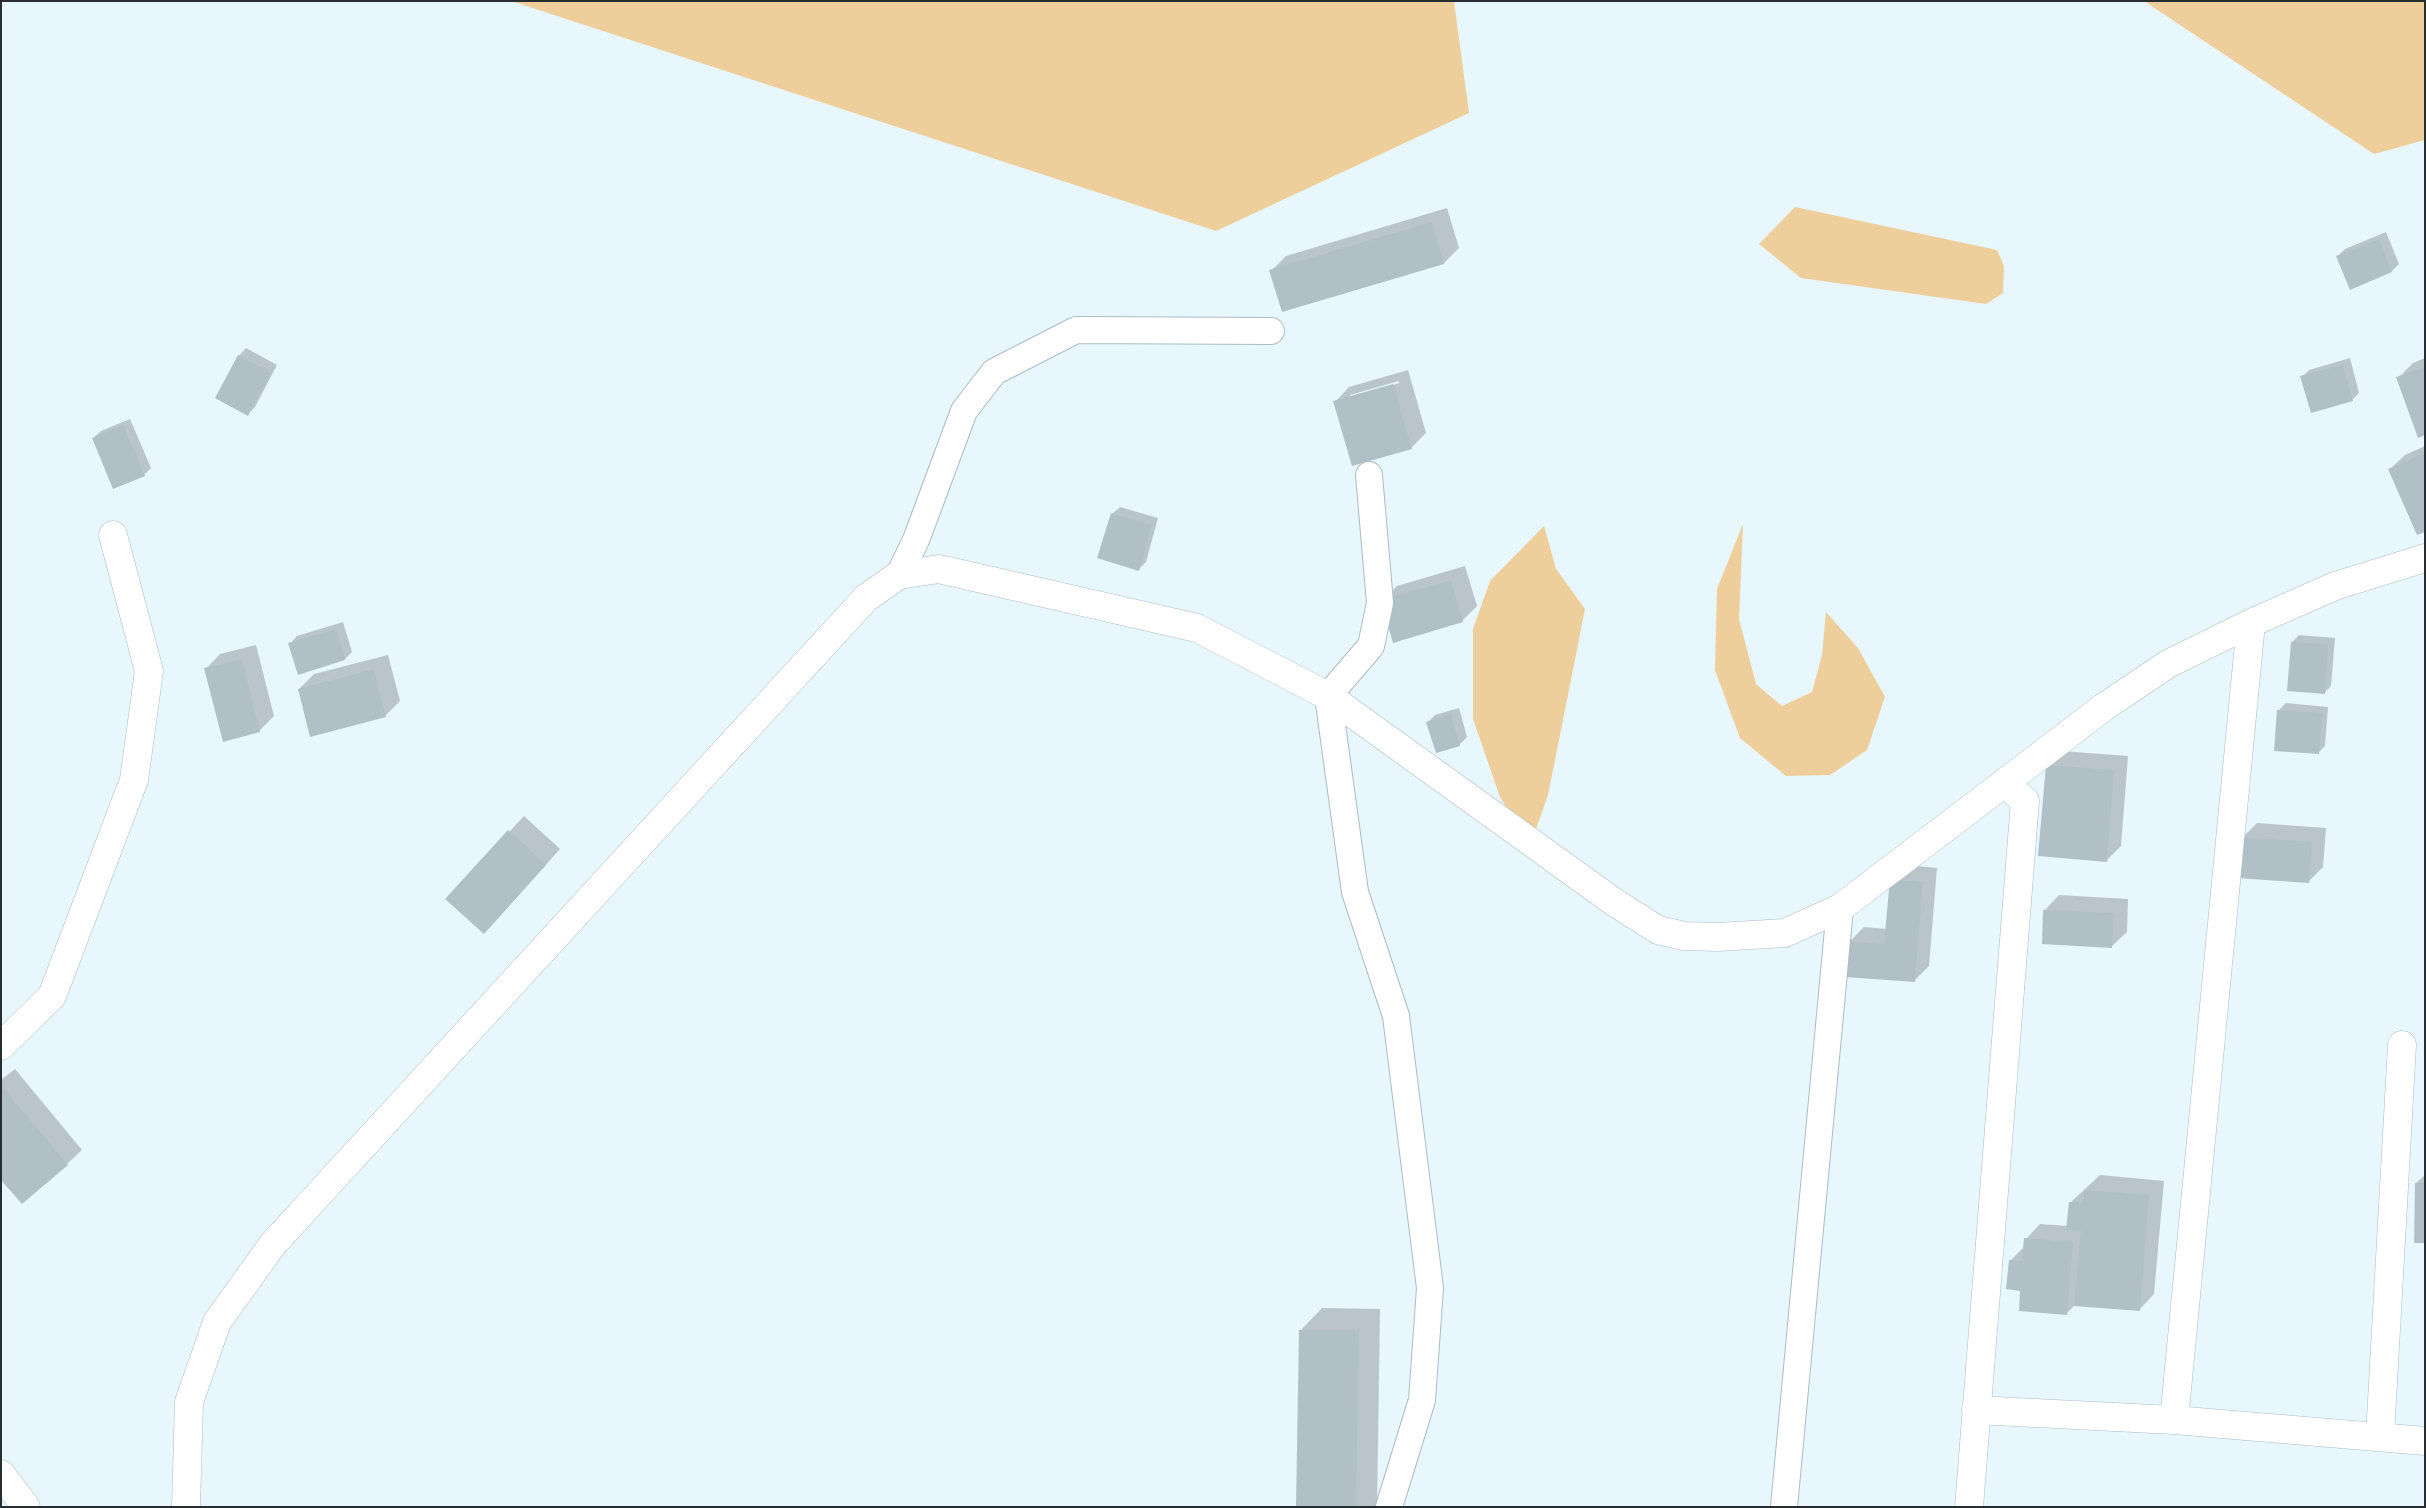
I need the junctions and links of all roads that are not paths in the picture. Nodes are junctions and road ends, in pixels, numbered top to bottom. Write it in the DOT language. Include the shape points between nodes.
graph roads {
  1 [pos="1271,331"];
  2 [pos="1370,475"];
  3 [pos="113,535"];
  4 [pos="2425,558"];
  5 [pos="899,575"];
  6 [pos="2251,623"];
  7 [pos="1328,696"];
  8 [pos="2004,784"];
  9 [pos="1840,908"];
  10 [pos="2402,1045"];
  11 [pos="1,1046"];
  12 [pos="1976,1410"];
  13 [pos="2174,1420"];
  14 [pos="2380,1436"];
  15 [pos="2425,1441"];
  16 [pos="1,1474"];
  17 [pos="26,1507"];
  18 [pos="186,1507"];
  19 [pos="1389,1507"];
  20 [pos="1784,1507"];
  21 [pos="1969,1507"];
  1 -- 5 [label="lane" via="1076,330 994,372 964,411 916,540"];
  2 -- 7 [label="lane" via="1380,603 1371,646"];
  3 -- 11 [label="street" via="148,671 134,780 52,996"];
  4 -- 6 [label="street" via="2335,586"];
  5 -- 7 [label="street" via="939,569 1197,628"];
  5 -- 18 [label="street" via="866,598 273,1244 217,1322 189,1402"];
  6 -- 8 [label="street" via="2168,664"];
  6 -- 13 [label="street"];
  7 -- 9 [label="street" via="1614,902 1658,930 1684,936 1718,937 1785,932"];
  7 -- 19 [label="lane" via="1354,892 1396,1016 1430,1288 1422,1400"];
  8 -- 9 [label="street"];
  8 -- 12 [label="street" via="2025,801"];
  9 -- 20 [label="lane"];
  10 -- 14 [label="street"];
  12 -- 13 [label="street"];
  12 -- 21 [label="street"];
  13 -- 14 [label="street"];
  14 -- 15 [label="street"];
  16 -- 17 [label="street"];
}
